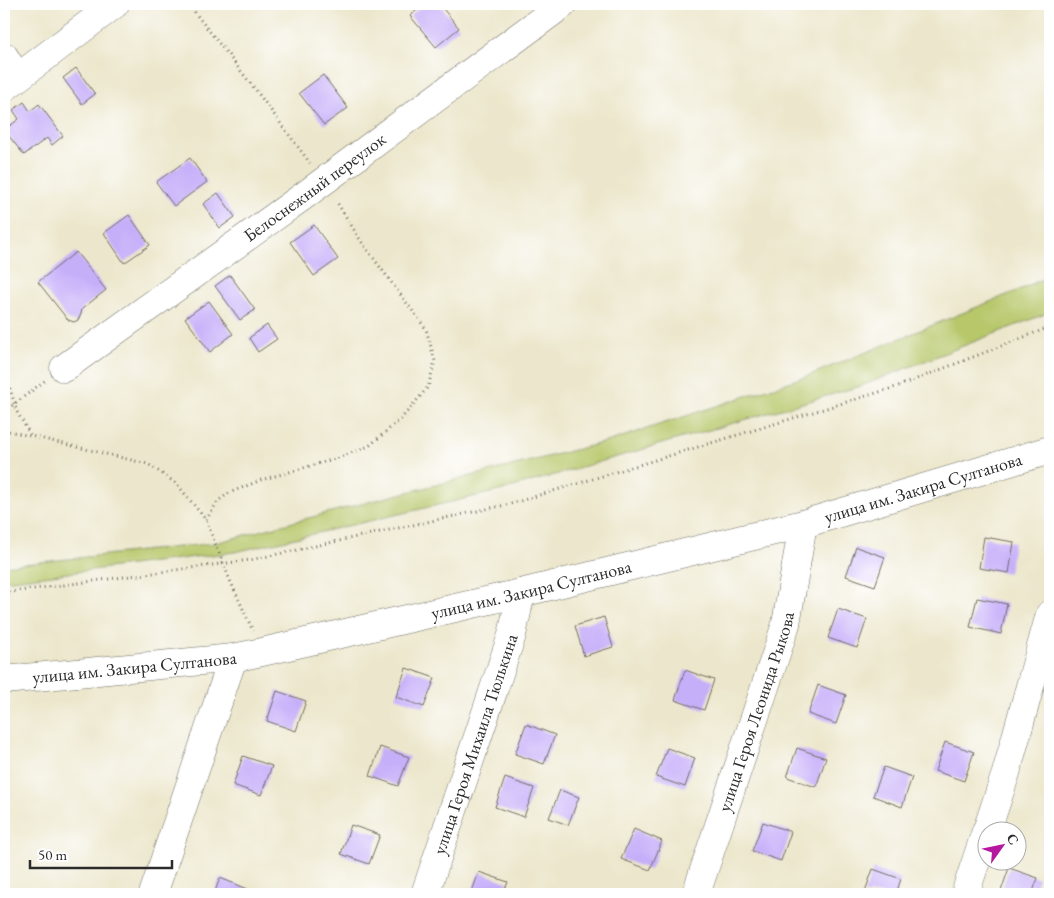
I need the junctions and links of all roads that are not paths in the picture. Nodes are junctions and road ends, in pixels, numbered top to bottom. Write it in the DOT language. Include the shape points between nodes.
graph roads {
  1 [pos="115,4"];
  2 [pos="563,4"];
  3 [pos="8,74"];
  4 [pos="64,368"];
  5 [pos="1050,450"];
  6 [pos="804,524"];
  7 [pos="521,593"];
  8 [pos="1050,614"];
  9 [pos="233,658"];
  10 [pos="4,680"];
  11 [pos="991,820"];
  12 [pos="976,862"];
  13 [pos="152,894"];
  14 [pos="425,894"];
  15 [pos="696,894"];
  16 [pos="965,894"];
  1 -- 3 [label="street"];
  2 -- 4 [label="street, Белоснежный переулок"];
  5 -- 6 [label="street, улица им. Закира Султанова"];
  6 -- 7 [label="street, улица им. Закира Султанова"];
  6 -- 15 [label="street, улица Героя Леонида Рыкова" via="786,624"];
  7 -- 9 [label="street, улица им. Закира Султанова"];
  7 -- 14 [label="street, улица Героя Михаила Тюлькина" via="512,635"];
  8 -- 11 [label="street"];
  9 -- 10 [label="street, улица им. Закира Султанова"];
  9 -- 13 [label="street"];
  12 -- 16 [label="street"];
}
